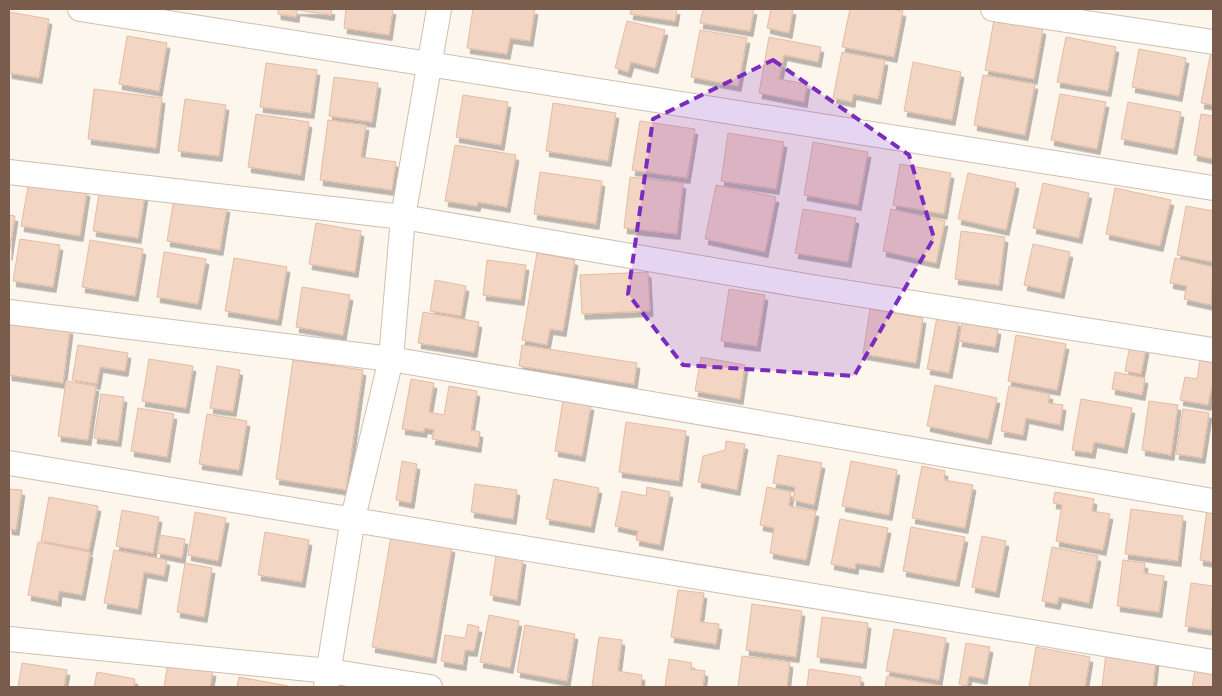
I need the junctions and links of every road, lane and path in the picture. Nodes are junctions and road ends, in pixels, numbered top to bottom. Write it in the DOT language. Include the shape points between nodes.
graph roads {
  1 [pos="80,9"];
  2 [pos="440,9"];
  3 [pos="992,9"];
  4 [pos="1060,14"];
  5 [pos="1213,42"];
  6 [pos="429,66"];
  7 [pos="9,172"];
  8 [pos="1213,188"];
  9 [pos="403,217"];
  10 [pos="9,312"];
  11 [pos="1213,350"];
  12 [pos="391,360"];
  13 [pos="9,463"];
  14 [pos="1213,501"];
  15 [pos="353,518"];
  16 [pos="9,639"];
  17 [pos="1213,662"];
  18 [pos="328,679"];
  19 [pos="430,687"];
  1 -- 6 [label="street"];
  2 -- 6 [label="street"];
  3 -- 4 [label="street"];
  4 -- 5 [label="street"];
  6 -- 8 [label="street"];
  6 -- 9 [label="street"];
  7 -- 9 [label="street"];
  9 -- 11 [label="street" via="812,287"];
  9 -- 12 [label="street"];
  10 -- 12 [label="street"];
  12 -- 14 [label="street"];
  12 -- 15 [label="street"];
  13 -- 15 [label="street"];
  15 -- 17 [label="street"];
  15 -- 18 [label="street"];
  16 -- 18 [label="street"];
  18 -- 19 [label="street"];
}
